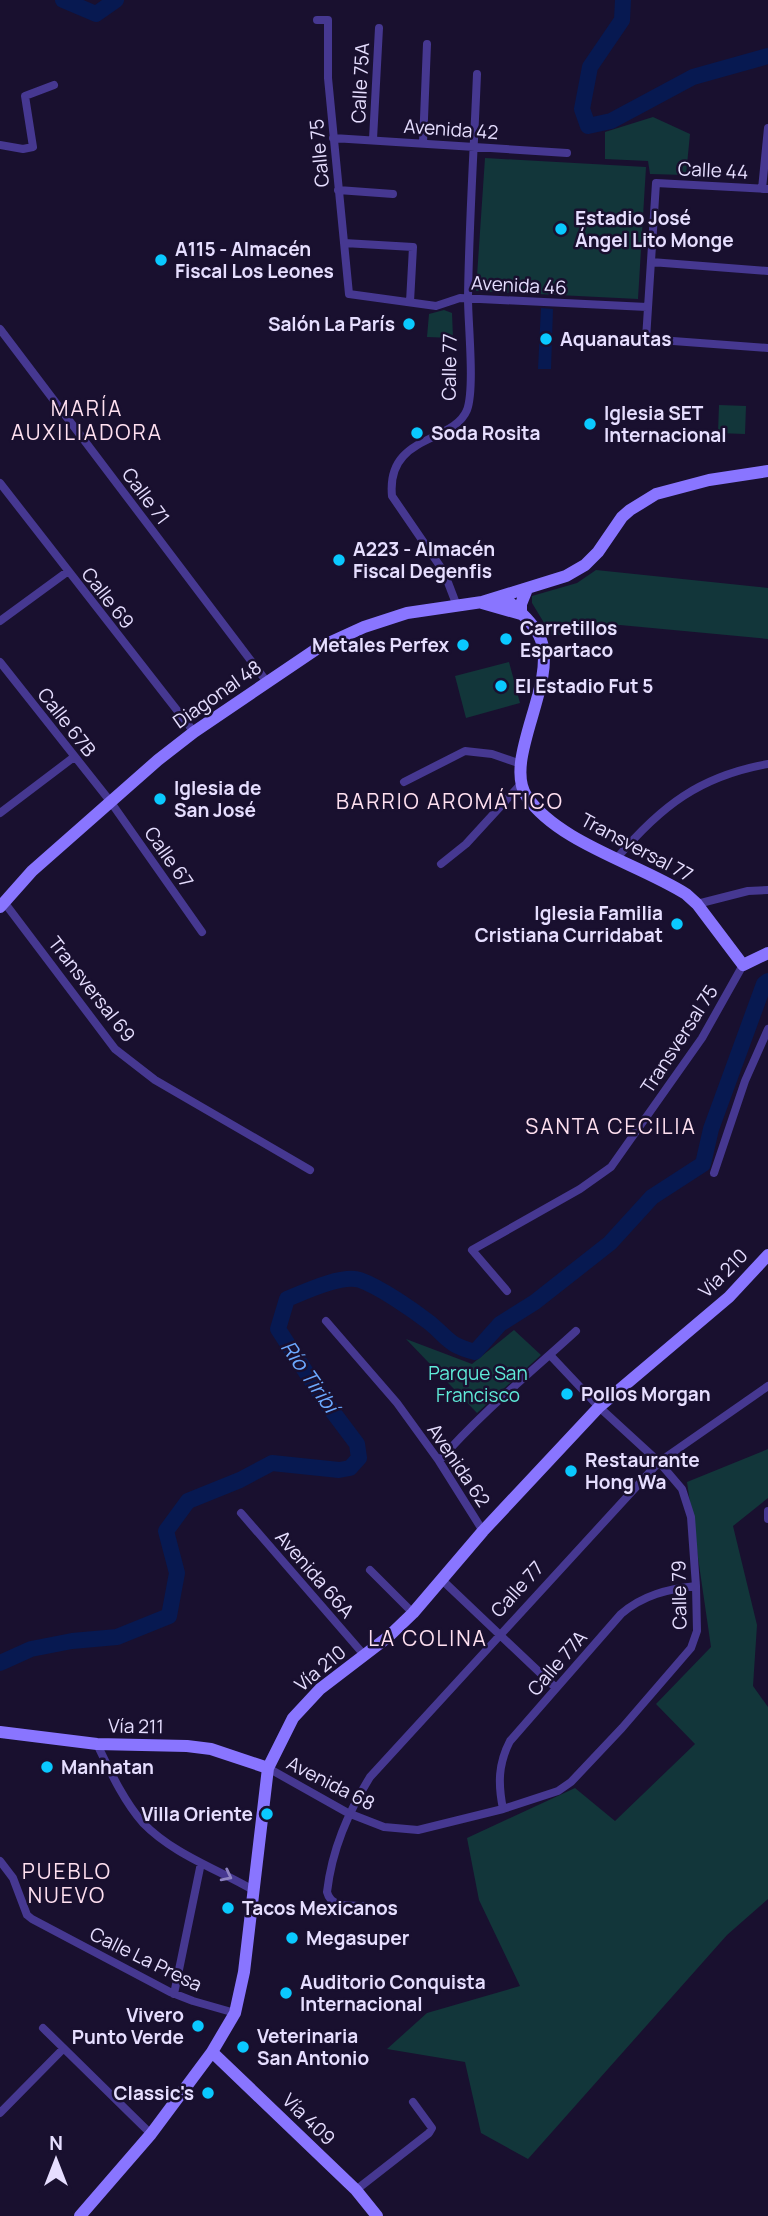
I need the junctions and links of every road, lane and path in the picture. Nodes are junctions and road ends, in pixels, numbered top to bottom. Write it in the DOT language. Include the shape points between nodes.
graph roads {
  1 [pos="317,20"];
  2 [pos="379,28"];
  3 [pos="427,44"];
  4 [pos="477,74"];
  5 [pos="54,85"];
  6 [pos="768,130"];
  7 [pos="333,138"];
  8 [pos="373,139"];
  9 [pos="423,143"];
  10 [pos="0,145"];
  11 [pos="474,147"];
  12 [pos="567,153"];
  13 [pos="765,189"];
  14 [pos="338,190"];
  15 [pos="393,194"];
  16 [pos="344,243"];
  17 [pos="651,262"];
  18 [pos="768,271"];
  19 [pos="349,293"];
  20 [pos="468,298"];
  21 [pos="410,302"];
  22 [pos="647,307"];
  23 [pos="0,328"];
  24 [pos="768,348"];
  25 [pos="768,471"];
  26 [pos="0,483"];
  27 [pos="67,572"];
  28 [pos="527,589"];
  29 [pos="503,596"];
  30 [pos="482,603"];
  31 [pos="457,606"];
  32 [pos="521,614"];
  33 [pos="0,621"];
  34 [pos="0,662"];
  35 [pos="267,682"];
  36 [pos="194,732"];
  37 [pos="74,757"];
  38 [pos="521,764"];
  39 [pos="768,764"];
  40 [pos="404,782"];
  41 [pos="521,784"];
  42 [pos="110,801"];
  43 [pos="0,813"];
  44 [pos="617,858"];
  45 [pos="440,864"];
  46 [pos="768,890"];
  47 [pos="697,904"];
  48 [pos="2,905"];
  49 [pos="202,932"];
  50 [pos="768,953"];
  51 [pos="743,965"];
  52 [pos="768,1029"];
  53 [pos="310,1170"];
  54 [pos="714,1174"];
  55 [pos="768,1255"];
  56 [pos="507,1291"];
  57 [pos="326,1321"];
  58 [pos="576,1331"];
  59 [pos="550,1355"];
  60 [pos="768,1387"];
  61 [pos="599,1407"];
  62 [pos="439,1461"];
  63 [pos="659,1462"];
  64 [pos="768,1511"];
  65 [pos="241,1513"];
  66 [pos="768,1519"];
  67 [pos="483,1531"];
  68 [pos="370,1570"];
  69 [pos="441,1579"];
  70 [pos="696,1586"];
  71 [pos="413,1613"];
  72 [pos="500,1636"];
  73 [pos="365,1656"];
  74 [pos="556,1688"];
  75 [pos="0,1732"];
  76 [pos="97,1744"];
  77 [pos="268,1768"];
  78 [pos="503,1809"];
  79 [pos="348,1813"];
  80 [pos="0,1861"];
  81 [pos="201,1863"];
  82 [pos="253,1890"];
  83 [pos="363,1906"];
  84 [pos="174,1994"];
  85 [pos="235,2013"];
  86 [pos="43,2028"];
  87 [pos="63,2049"];
  88 [pos="212,2052"];
  89 [pos="413,2102"];
  90 [pos="0,2113"];
  91 [pos="151,2134"];
  92 [pos="356,2190"];
  93 [pos="80,2216"];
  94 [pos="377,2216"];
  1 -- 7 [label="street, Calle 75" via="328,20"];
  2 -- 8 [label="street, Calle 75A"];
  3 -- 9 [label="street"];
  4 -- 11 [label="street, Calle 77"];
  5 -- 10 [label="street" via="25,96 33,147"];
  6 -- 13 [label="street"];
  7 -- 8 [label="street, Avenida 42"];
  7 -- 14 [label="street, Calle 75"];
  8 -- 9 [label="street, Avenida 42"];
  9 -- 11 [label="street, Avenida 42"];
  11 -- 12 [label="street, Avenida 42"];
  11 -- 20 [label="street, Calle 77"];
  13 -- 17 [label="street, Calle 44" via="656,183"];
  14 -- 15 [label="street"];
  14 -- 16 [label="street, Calle 75"];
  16 -- 19 [label="street, Calle 75"];
  16 -- 21 [label="street" via="414,247"];
  17 -- 18 [label="street"];
  17 -- 22 [label="street"];
  19 -- 21 [label="street, Avenida 46"];
  20 -- 21 [label="street, Avenida 46" via="436,306"];
  20 -- 22 [label="street, Avenida 46"];
  20 -- 31 [label="street, Calle 77" via="467,410 456,423 405,455 391,481 393,496 444,572"];
  22 -- 24 [label="street" via="646,340"];
  23 -- 35 [label="street, Calle 71"];
  25 -- 28 [label="street, Diagonal 48" via="656,494 622,517 585,565"];
  26 -- 27 [label="street, Calle 69"];
  27 -- 33 [label="street"];
  27 -- 36 [label="street, Calle 69"];
  28 -- 29 [label="street, Diagonal 48"];
  28 -- 32 [label="street"];
  29 -- 30 [label="street, Diagonal 48"];
  29 -- 32 [label="street"];
  30 -- 31 [label="street, Diagonal 48"];
  30 -- 32 [label="street"];
  31 -- 35 [label="street, Diagonal 48" via="407,613 364,627 318,648"];
  32 -- 38 [label="street" via="540,638 544,659"];
  34 -- 37 [label="street, Calle 67B"];
  35 -- 36 [label="street, Diagonal 48"];
  36 -- 42 [label="street, Diagonal 48"];
  37 -- 42 [label="street, Calle 67B"];
  37 -- 43 [label="street"];
  38 -- 40 [label="street" via="465,751"];
  38 -- 41 [label="street"];
  39 -- 44 [label="street" via="733,770 682,795 638,832"];
  41 -- 44 [label="street, Transversal 77" via="544,816"];
  41 -- 45 [label="street" via="466,844"];
  42 -- 48 [label="street, Diagonal 48"];
  42 -- 49 [label="street, Calle 67"];
  44 -- 47 [label="street, Transversal 77" via="673,885"];
  46 -- 47 [label="street"];
  47 -- 51 [label="street, Transversal 77"];
  48 -- 53 [label="street, Transversal 69" via="115,1049 155,1080"];
  50 -- 51 [label="street"];
  51 -- 56 [label="street, Transversal 75" via="702,1038 615,1163 580,1189 472,1250"];
  52 -- 54 [label="street"];
  55 -- 61 [label="street, Vía 210" via="729,1297"];
  57 -- 62 [label="street, Avenida 62" via="397,1403"];
  58 -- 59 [label="street"];
  59 -- 61 [label="street, Calle 79"];
  59 -- 62 [label="street" via="491,1406"];
  60 -- 63 [label="street, Calle 77"];
  61 -- 63 [label="street, Calle 79"];
  61 -- 67 [label="street, Vía 210"];
  62 -- 67 [label="street, Avenida 62"];
  63 -- 70 [label="street, Calle 79" via="682,1489 688,1504"];
  63 -- 72 [label="street, Calle 77"];
  64 -- 66 [label="street"];
  65 -- 73 [label="street, Avenida 66A"];
  67 -- 69 [label="street, Vía 210"];
  68 -- 71 [label="street"];
  69 -- 71 [label="street, Vía 210"];
  69 -- 72 [label="street"];
  70 -- 74 [label="street, Calle 77A" via="672,1588 631,1605"];
  70 -- 78 [label="street, Calle 79" via="695,1641 672,1672 584,1771 558,1791"];
  71 -- 73 [label="street, Vía 210"];
  72 -- 74 [label="street"];
  72 -- 79 [label="street, Calle 77" via="387,1756"];
  73 -- 77 [label="street, Vía 210" via="305,1704"];
  74 -- 78 [label="street, Calle 77A" via="504,1753 499,1777"];
  75 -- 76 [label="street, Vía 211"];
  76 -- 77 [label="street, Vía 211" via="187,1745"];
  76 -- 81 [label="street" via="124,1797 144,1824"];
  77 -- 79 [label="street, Avenida 68"];
  77 -- 82 [label="street, Vía 210"];
  78 -- 79 [label="street, Avenida 68" via="418,1830 384,1826"];
  79 -- 83 [label="street, Calle 77" via="335,1852 328,1897 336,1904"];
  80 -- 84 [label="street, Calle La Presa" via="13,1878 27,1915"];
  81 -- 82 [label="street, one-way"];
  81 -- 84 [label="street"];
  82 -- 85 [label="street, Vía 210"];
  84 -- 85 [label="street, Calle La Presa"];
  85 -- 88 [label="street, Vía 210"];
  86 -- 87 [label="street"];
  87 -- 90 [label="street"];
  87 -- 91 [label="street"];
  88 -- 91 [label="street, Vía 210"];
  88 -- 92 [label="street, Vía 409"];
  89 -- 92 [label="street" via="430,2124 429,2133"];
  91 -- 93 [label="street, Vía 210"];
  92 -- 94 [label="street, Vía 409"];
}
